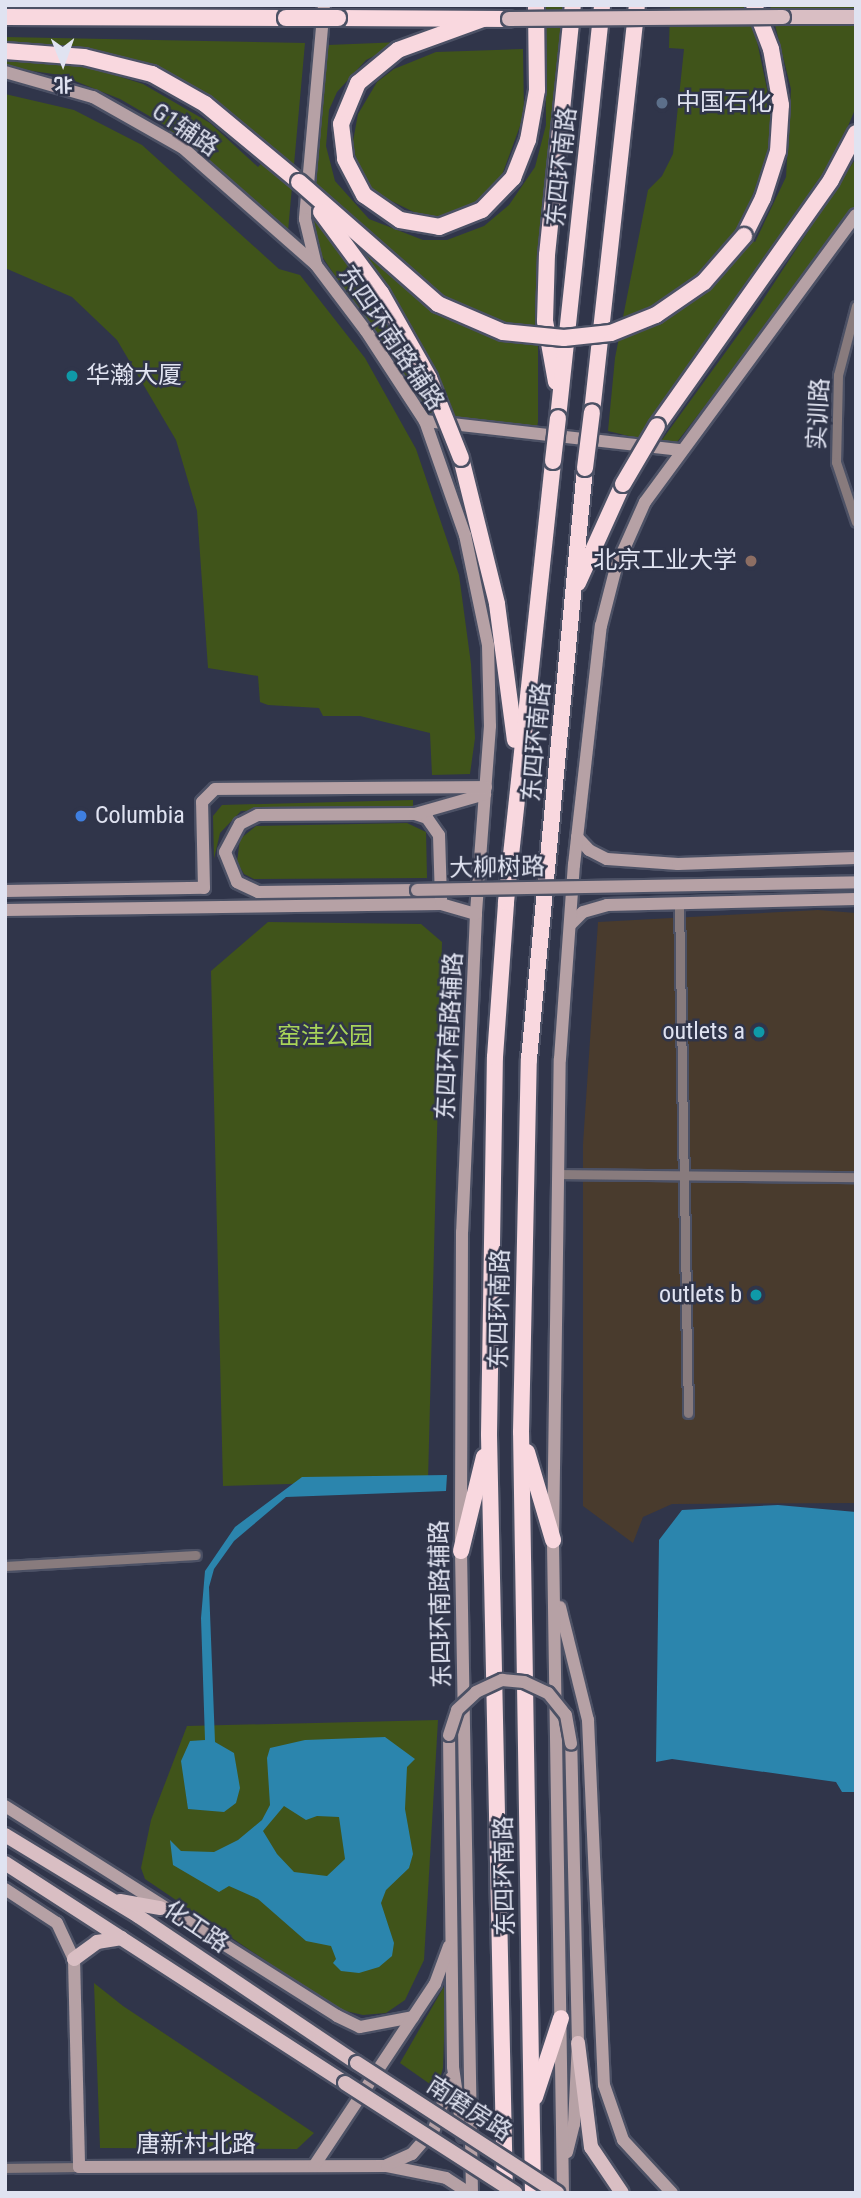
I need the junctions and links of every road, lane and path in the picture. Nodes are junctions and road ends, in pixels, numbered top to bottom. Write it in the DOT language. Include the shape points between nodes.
graph roads {
  1 [pos="324,5"];
  2 [pos="536,5"];
  3 [pos="573,5"];
  4 [pos="602,5"];
  5 [pos="637,5"];
  6 [pos="754,5"];
  7 [pos="5,17"];
  8 [pos="856,17"];
  9 [pos="483,19"];
  10 [pos="509,19"];
  11 [pos="5,51"];
  12 [pos="5,72"];
  13 [pos="856,133"];
  14 [pos="299,182"];
  15 [pos="856,215"];
  16 [pos="316,265"];
  17 [pos="856,306"];
  18 [pos="559,410"];
  19 [pos="425,421"];
  20 [pos="679,450"];
  21 [pos="856,522"];
  22 [pos="573,595"];
  23 [pos="519,774"];
  24 [pos="486,790"];
  25 [pos="415,814"];
  26 [pos="578,837"];
  27 [pos="856,858"];
  28 [pos="678,864"];
  29 [pos="856,882"];
  30 [pos="204,888"];
  31 [pos="5,891"];
  32 [pos="856,899"];
  33 [pos="679,902"];
  34 [pos="441,904"];
  35 [pos="205,905"];
  36 [pos="5,910"];
  37 [pos="476,915"];
  38 [pos="570,925"];
  39 [pos="557,1174"];
  40 [pos="684,1175"];
  41 [pos="856,1177"];
  42 [pos="688,1413"];
  43 [pos="521,1432"];
  44 [pos="489,1434"];
  45 [pos="553,1540"];
  46 [pos="461,1550"];
  47 [pos="196,1555"];
  48 [pos="5,1566"];
  49 [pos="555,1587"];
  50 [pos="5,1806"];
  51 [pos="5,1835"];
  52 [pos="5,1863"];
  53 [pos="5,1889"];
  54 [pos="114,1900"];
  55 [pos="160,1908"];
  56 [pos="122,1938"];
  57 [pos="451,1938"];
  58 [pos="74,1959"];
  59 [pos="413,2017"];
  60 [pos="561,2018"];
  61 [pos="578,2043"];
  62 [pos="357,2063"];
  63 [pos="453,2067"];
  64 [pos="345,2083"];
  65 [pos="531,2109"];
  66 [pos="314,2166"];
  67 [pos="387,2166"];
  68 [pos="79,2167"];
  69 [pos="5,2168"];
  70 [pos="563,2169"];
  71 [pos="471,2193"];
  72 [pos="505,2193"];
  73 [pos="516,2193"];
  74 [pos="533,2193"];
  75 [pos="557,2193"];
  76 [pos="563,2193"];
  77 [pos="622,2193"];
  78 [pos="672,2193"];
  1 -- 16 [label="main road, 东四环南路辅路" via="305,219"];
  2 -- 9 [label="highway" via="537,90 528,140 513,178 482,210 439,227 400,220 364,195 345,159 341,124 358,83 398,50"];
  3 -- 18 [label="highway" via="546,308"];
  4 -- 18 [label="highway, 东四环南路"];
  5 -- 22 [label="highway, 东四环南路, bridge"];
  6 -- 14 [label="highway, bridge" via="771,50 781,104 778,151 763,198 744,236 704,282 656,315 611,333 564,338 503,332 438,304"];
  7 -- 9 [label="highway, bridge"];
  8 -- 10 [label="main road, bridge"];
  9 -- 10 [label="highway"];
  11 -- 14 [label="highway" via="84,57 152,74 205,104"];
  12 -- 16 [label="main road, G1辅路" via="93,97 183,148"];
  13 -- 22 [label="highway, bridge" via="831,180 657,426 623,484"];
  14 -- 23 [label="highway, bridge" via="381,293 429,378 461,458 497,604"];
  15 -- 20 [label="main road"];
  16 -- 19 [label="main road, 东四环南路辅路"];
  17 -- 21 [label="street, 实训路" via="838,375 836,462"];
  18 -- 23 [label="highway, 东四环南路, bridge"];
  19 -- 20 [label="main road"];
  19 -- 24 [label="main road, 东四环南路辅路" via="465,535 488,645"];
  20 -- 26 [label="main road" via="645,502 616,567 601,626"];
  22 -- 43 [label="highway, 东四环南路" via="528,1059"];
  23 -- 44 [label="highway, 东四环南路" via="495,1057"];
  24 -- 25 [label="main road"];
  24 -- 30 [label="main road" via="215,789 202,802"];
  24 -- 37 [label="main road, 东四环南路辅路"];
  25 -- 29 [label="main road, 大柳树路, bridge" via="268,814 240,824 228,843 230,873 246,888 418,890"];
  25 -- 34 [label="main road" via="427,818 439,835"];
  26 -- 28 [label="main road" via="589,850 607,859"];
  26 -- 38 [label="main road"];
  27 -- 28 [label="main road"];
  28 -- 33 [label="main road" via="673,870 673,897"];
  30 -- 31 [label="main road"];
  30 -- 35 [label="main road"];
  32 -- 33 [label="main road"];
  33 -- 38 [label="main road" via="607,905 583,912"];
  33 -- 40 [label="street"];
  34 -- 35 [label="main road, 大柳树路"];
  34 -- 37 [label="main road, 大柳树路"];
  35 -- 36 [label="main road, 大柳树路"];
  37 -- 46 [label="main road, 东四环南路辅路" via="462,1232"];
  38 -- 39 [label="main road"];
  39 -- 40 [label="street"];
  39 -- 45 [label="main road"];
  40 -- 41 [label="street"];
  40 -- 42 [label="street"];
  43 -- 45 [label="highway"];
  43 -- 65 [label="highway, 东四环南路"];
  44 -- 46 [label="highway"];
  44 -- 72 [label="highway, 东四环南路"];
  45 -- 49 [label="main road"];
  46 -- 71 [label="main road, 东四环南路辅路"];
  47 -- 48 [label="street"];
  49 -- 60 [label="main road"];
  49 -- 78 [label="main road" via="589,1720 604,2085 624,2140"];
  50 -- 55 [label="main road"];
  51 -- 54 [label="main road, 化工路"];
  52 -- 56 [label="main road, 化工路"];
  53 -- 58 [label="main road" via="57,1923"];
  54 -- 55 [label="main road"];
  54 -- 62 [label="main road, 化工路"];
  55 -- 59 [label="main road" via="360,2027"];
  56 -- 58 [label="main road" via="97,1942"];
  56 -- 64 [label="main road, 化工路"];
  57 -- 59 [label="main road" via="435,1984"];
  57 -- 61 [label="main road, bridge" via="449,1735 457,1710 476,1692 502,1680 524,1682 548,1693 566,1715 571,1744"];
  57 -- 63 [label="main road"];
  58 -- 68 [label="main road"];
  59 -- 66 [label="main road"];
  60 -- 65 [label="highway"];
  60 -- 70 [label="main road"];
  61 -- 70 [label="main road" via="574,2124"];
  61 -- 77 [label="main road" via="591,2147 612,2185"];
  62 -- 75 [label="main road, 南磨房路, bridge"];
  63 -- 67 [label="main road" via="434,2129 412,2154"];
  63 -- 71 [label="main road"];
  64 -- 73 [label="main road, 南磨房路, bridge"];
  65 -- 74 [label="highway, 东四环南路"];
  66 -- 67 [label="main road, 唐新村北路"];
  66 -- 68 [label="main road, 唐新村北路"];
  67 -- 71 [label="main road, 唐新村北路" via="446,2178"];
  68 -- 69 [label="street, 唐新村北路"];
  70 -- 76 [label="main road"];
}
